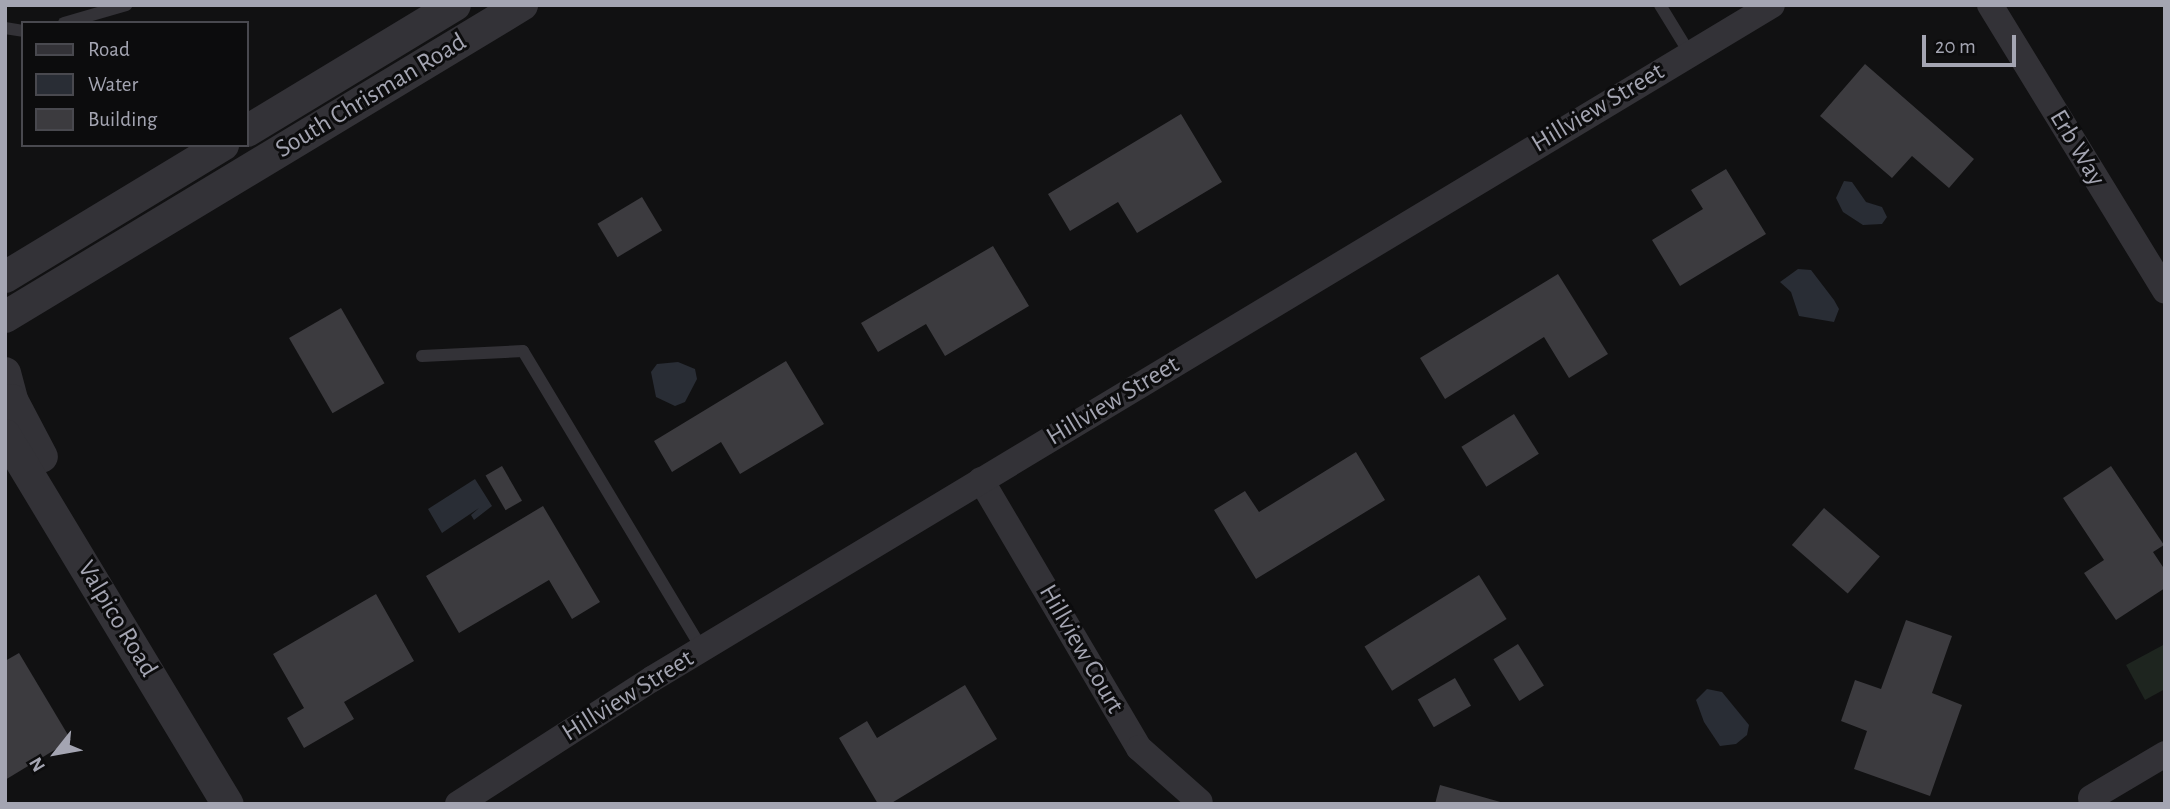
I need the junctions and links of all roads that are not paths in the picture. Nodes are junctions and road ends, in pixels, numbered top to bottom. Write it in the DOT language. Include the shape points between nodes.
graph roads {
  1 [pos="126,5"];
  2 [pos="455,5"];
  3 [pos="522,5"];
  4 [pos="1660,5"];
  5 [pos="1772,5"];
  6 [pos="1990,5"];
  7 [pos="71,21"];
  8 [pos="1690,54"];
  9 [pos="248,130"];
  10 [pos="220,147"];
  11 [pos="5,277"];
  12 [pos="2165,291"];
  13 [pos="16,311"];
  14 [pos="5,344"];
  15 [pos="422,356"];
  16 [pos="5,373"];
  17 [pos="5,435"];
  18 [pos="5,474"];
  19 [pos="981,480"];
  20 [pos="93,580"];
  21 [pos="702,649"];
  22 [pos="170,707"];
  23 [pos="2165,754"];
  24 [pos="2091,799"];
  25 [pos="1200,802"];
  26 [pos="228,804"];
  27 [pos="458,804"];
  1 -- 7 [label="lane"];
  2 -- 9 [label="street, South Chrisman Road"];
  3 -- 13 [label="street, South Chrisman Road"];
  4 -- 8 [label="lane"];
  5 -- 8 [label="street, Hillview Street"];
  6 -- 12 [label="street, Erb Way"];
  8 -- 19 [label="street, Hillview Street"];
  10 -- 11 [label="street"];
  13 -- 14 [label="street"];
  15 -- 21 [label="lane" via="523,351"];
  16 -- 22 [label="street" via="21,419 110,578"];
  17 -- 20 [label="street, Valpico Road"];
  18 -- 20 [label="street"];
  19 -- 21 [label="street, Hillview Street"];
  19 -- 25 [label="street, Hillview Court" via="1139,748"];
  20 -- 22 [label="street, Valpico Road"];
  21 -- 27 [label="street, Hillview Street"];
  22 -- 26 [label="street, Valpico Road"];
  23 -- 24 [label="street"];
}
